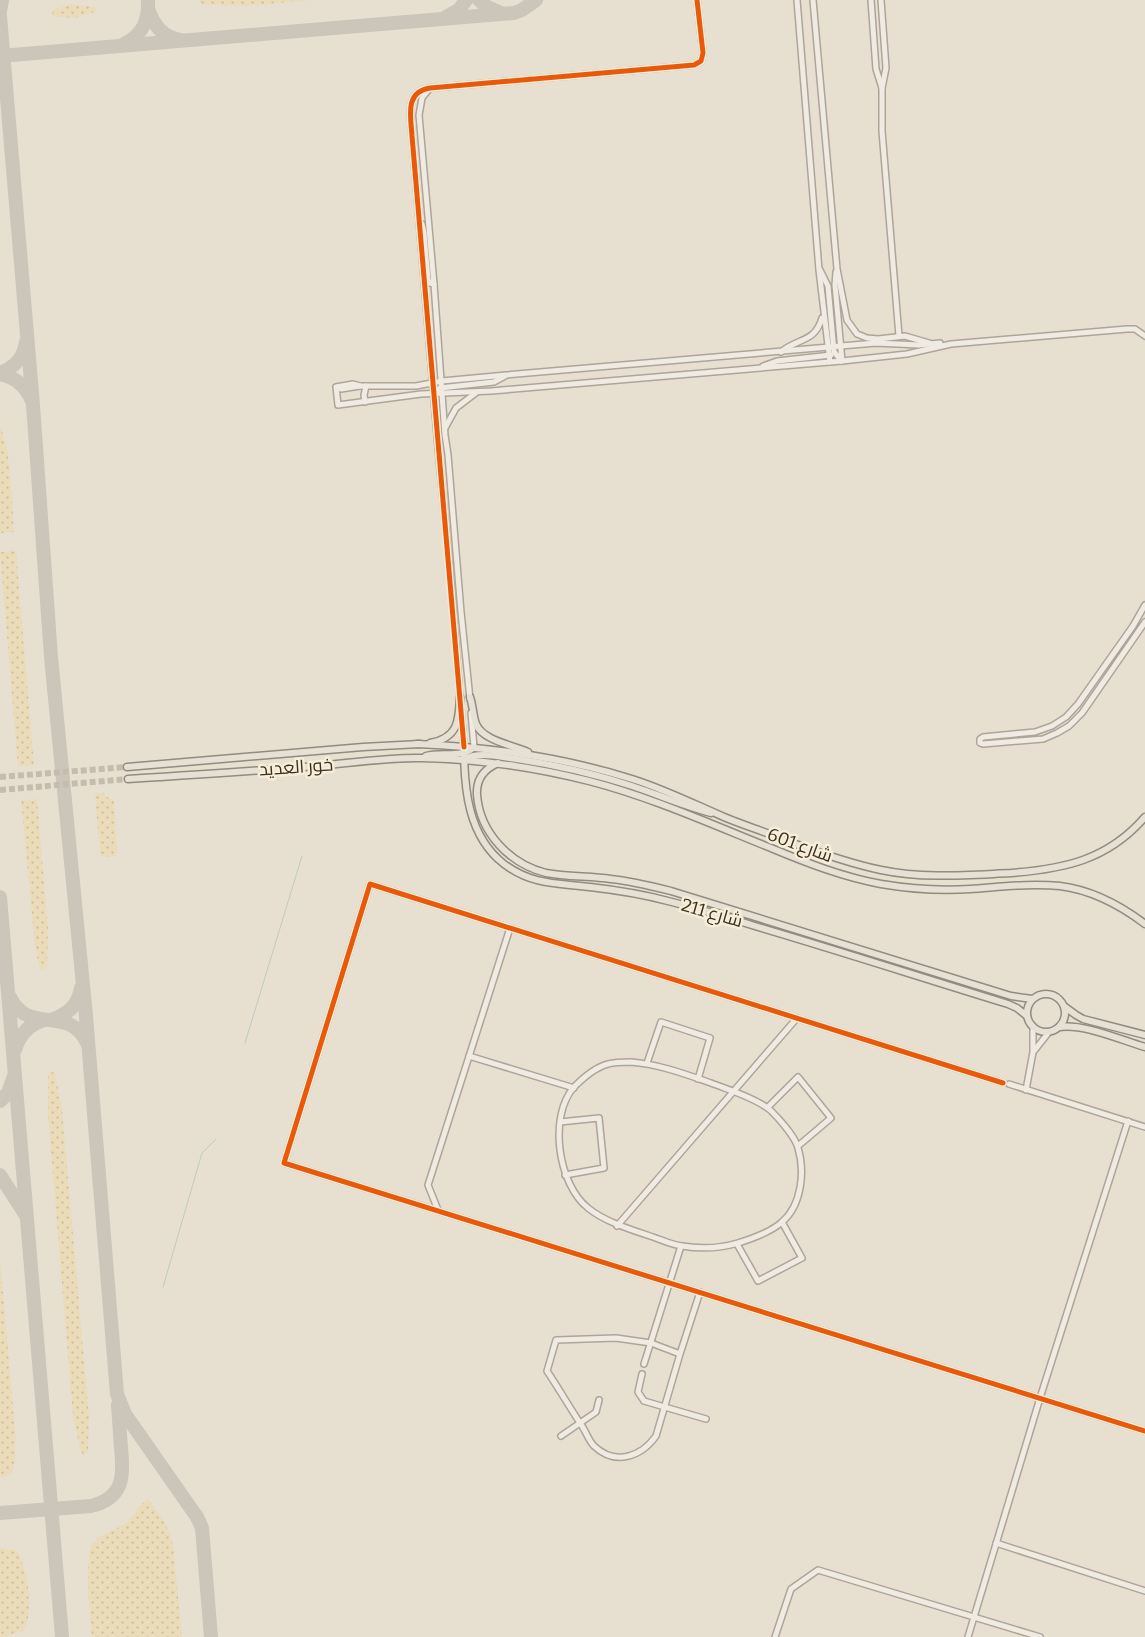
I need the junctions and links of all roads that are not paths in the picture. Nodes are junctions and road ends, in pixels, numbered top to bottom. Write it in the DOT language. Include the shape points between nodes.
graph roads {
  1 [pos="697,0"];
  2 [pos="797,0"];
  3 [pos="813,0"];
  4 [pos="871,0"];
  5 [pos="881,0"];
  6 [pos="882,88"];
  7 [pos="426,89"];
  8 [pos="420,219"];
  9 [pos="837,269"];
  10 [pos="819,270"];
  11 [pos="434,284"];
  12 [pos="823,312"];
  13 [pos="899,336"];
  14 [pos="1145,336"];
  15 [pos="932,344"];
  16 [pos="951,344"];
  17 [pos="841,347"];
  18 [pos="832,350"];
  19 [pos="781,352"];
  20 [pos="828,355"];
  21 [pos="830,362"];
  22 [pos="842,362"];
  23 [pos="761,368"];
  24 [pos="506,375"];
  25 [pos="442,382"];
  26 [pos="433,383"];
  27 [pos="363,386"];
  28 [pos="442,391"];
  29 [pos="478,392"];
  30 [pos="434,394"];
  31 [pos="365,402"];
  32 [pos="444,428"];
  33 [pos="1145,604"];
  34 [pos="1145,622"];
  35 [pos="460,697"];
  36 [pos="470,697"];
  37 [pos="417,744"];
  38 [pos="474,747"];
  39 [pos="464,753"];
  40 [pos="534,755"];
  41 [pos="499,763"];
  42 [pos="127,767"];
  43 [pos="128,780"];
  44 [pos="724,817"];
  45 [pos="1145,817"];
  46 [pos="1145,924"];
  47 [pos="510,928"];
  48 [pos="1032,999"];
  49 [pos="1065,1007"];
  50 [pos="1027,1016"];
  51 [pos="797,1018"];
  52 [pos="1033,1026"];
  53 [pos="1059,1027"];
  54 [pos="1049,1032"];
  55 [pos="1145,1035"];
  56 [pos="1145,1047"];
  57 [pos="1034,1052"];
  58 [pos="469,1056"];
  59 [pos="647,1063"];
  60 [pos="698,1079"];
  61 [pos="574,1088"];
  62 [pos="1026,1090"];
  63 [pos="734,1091"];
  64 [pos="768,1107"];
  65 [pos="560,1122"];
  66 [pos="1128,1122"];
  67 [pos="1145,1127"];
  68 [pos="798,1146"];
  69 [pos="565,1175"];
  70 [pos="438,1210"];
  71 [pos="782,1222"];
  72 [pos="617,1226"];
  73 [pos="737,1244"];
  74 [pos="681,1246"];
  75 [pos="670,1283"];
  76 [pos="700,1292"];
  77 [pos="651,1343"];
  78 [pos="680,1354"];
  79 [pos="644,1364"];
  80 [pos="642,1374"];
  81 [pos="1040,1398"];
  82 [pos="599,1400"];
  83 [pos="664,1406"];
  84 [pos="706,1419"];
  85 [pos="580,1424"];
  86 [pos="1145,1431"];
  87 [pos="561,1436"];
  88 [pos="996,1543"];
  89 [pos="1145,1591"];
  90 [pos="974,1616"];
  91 [pos="775,1637"];
  92 [pos="968,1637"];
  93 [pos="1040,1637"];
  1 -- 7 [label="street" via="703,53 701,60 694,65"];
  2 -- 10 [label="street"];
  3 -- 9 [label="street"];
  4 -- 6 [label="street" via="875,65"];
  5 -- 6 [label="street" via="886,63"];
  6 -- 13 [label="street" via="882,131"];
  7 -- 8 [label="street" via="414,96 410,108"];
  7 -- 11 [label="street" via="419,115"];
  8 -- 11 [label="street" via="424,229 428,279"];
  8 -- 26 [label="street"];
  9 -- 13 [label="street" via="845,315 853,330 872,339"];
  9 -- 17 [label="street" via="835,285"];
  10 -- 12 [label="street"];
  10 -- 18 [label="street" via="828,286"];
  11 -- 25 [label="street"];
  12 -- 18 [label="street"];
  12 -- 19 [label="street" via="821,323 812,335"];
  13 -- 15 [label="street"];
  14 -- 16 [label="street" via="1131,328"];
  15 -- 16 [label="street"];
  15 -- 17 [label="street" via="881,343"];
  16 -- 22 [label="street" via="913,353"];
  17 -- 18 [label="street"];
  17 -- 22 [label="street"];
  18 -- 19 [label="street"];
  18 -- 20 [label="street"];
  18 -- 22 [label="street"];
  19 -- 24 [label="street"];
  20 -- 21 [label="street"];
  20 -- 23 [label="street" via="777,361"];
  21 -- 22 [label="street"];
  21 -- 23 [label="street"];
  23 -- 29 [label="street"];
  24 -- 25 [label="street"];
  24 -- 28 [label="street" via="494,382"];
  25 -- 26 [label="street"];
  25 -- 28 [label="street"];
  26 -- 27 [label="street"];
  26 -- 30 [label="street"];
  27 -- 31 [label="street"];
  27 -- 31 [label="street" via="336,387 338,405"];
  28 -- 29 [label="street"];
  28 -- 30 [label="street"];
  28 -- 32 [label="street"];
  29 -- 32 [label="street" via="456,408"];
  30 -- 31 [label="street"];
  30 -- 35 [label="street"];
  32 -- 36 [label="street"];
  33 -- 34 [label="street" via="1133,626 1066,717 1043,730 983,737 980,743 1036,740 1068,726 1082,712"];
  35 -- 37 [label="main road" via="453,732 442,740"];
  35 -- 39 [label="street"];
  36 -- 38 [label="street"];
  36 -- 40 [label="main road" via="476,722 483,734"];
  37 -- 39 [label="main road"];
  37 -- 42 [label="main road"];
  38 -- 39 [label="main road"];
  38 -- 40 [label="main road, شارع 601"];
  39 -- 41 [label="main road, شارع 601"];
  39 -- 43 [label="main road, خور العديد"];
  39 -- 44 [label="main road" via="519,760 613,780"];
  39 -- 50 [label="main road, شارع 211" via="469,804 476,828 494,854 519,873 548,883 626,892 683,905 1008,1004"];
  40 -- 44 [label="main road, شارع 601" via="634,780 685,798"];
  41 -- 46 [label="main road, شارع 601" via="628,793 813,865 862,880 891,886 952,890 1061,886 1090,893 1121,907"];
  41 -- 48 [label="main road, شارع 211" via="487,769 479,779 476,790 479,808 494,839 512,857 526,865 548,873 613,879 671,891 1016,998"];
  44 -- 45 [label="main road, شارع 601" via="847,862 928,876 1055,868 1085,860 1130,833"];
  47 -- 51 [label="street"];
  47 -- 58 [label="street"];
  47 -- 70 [label="street" via="370,884 284,1164"];
  48 -- 49 [label="main road" via="1041,994 1052,994"];
  48 -- 50 [label="main road"];
  49 -- 53 [label="main road" via="1065,1018"];
  49 -- 55 [label="main road" via="1083,1019"];
  50 -- 52 [label="main road"];
  51 -- 62 [label="street"];
  51 -- 63 [label="street"];
  52 -- 54 [label="main road"];
  52 -- 57 [label="street"];
  53 -- 54 [label="main road"];
  53 -- 56 [label="main road" via="1080,1027"];
  54 -- 57 [label="street"];
  57 -- 62 [label="street"];
  58 -- 61 [label="street"];
  58 -- 70 [label="street" via="428,1185"];
  59 -- 60 [label="street"];
  59 -- 60 [label="street" via="661,1022 710,1038"];
  59 -- 61 [label="street" via="608,1064"];
  60 -- 63 [label="street"];
  61 -- 65 [label="street" via="565,1102"];
  62 -- 66 [label="street"];
  63 -- 64 [label="street"];
  63 -- 72 [label="street"];
  64 -- 68 [label="street"];
  64 -- 68 [label="street" via="798,1077 831,1118"];
  65 -- 69 [label="street" via="559,1150"];
  65 -- 69 [label="street" via="598,1118 604,1168"];
  66 -- 67 [label="street"];
  66 -- 81 [label="street"];
  68 -- 71 [label="street" via="801,1186 796,1201"];
  69 -- 72 [label="street" via="587,1208"];
  70 -- 75 [label="street"];
  71 -- 73 [label="street"];
  71 -- 73 [label="street" via="802,1258 758,1281"];
  72 -- 74 [label="street"];
  73 -- 74 [label="street" via="712,1248"];
  74 -- 75 [label="street"];
  75 -- 76 [label="street"];
  75 -- 77 [label="street"];
  76 -- 78 [label="street"];
  76 -- 81 [label="street"];
  77 -- 78 [label="street"];
  77 -- 79 [label="street"];
  77 -- 85 [label="street" via="616,1338 556,1340 548,1371"];
  78 -- 83 [label="street"];
  80 -- 83 [label="street" via="638,1392 644,1400"];
  81 -- 86 [label="street"];
  81 -- 88 [label="street"];
  82 -- 85 [label="street" via="596,1412"];
  83 -- 84 [label="street"];
  83 -- 85 [label="street" via="656,1436 650,1445 637,1454 620,1458 594,1446"];
  85 -- 87 [label="street"];
  88 -- 89 [label="street"];
  88 -- 90 [label="street"];
  90 -- 91 [label="street" via="818,1570 791,1589"];
  90 -- 92 [label="street"];
  90 -- 93 [label="street"];
}
